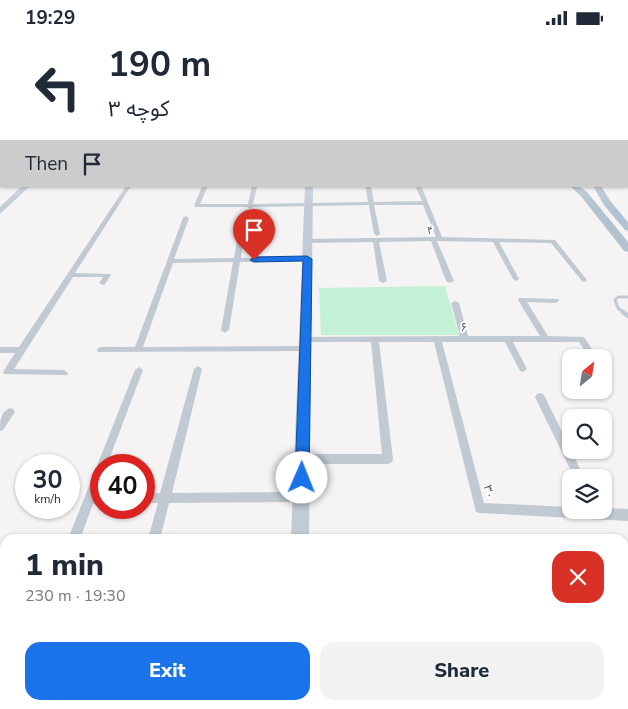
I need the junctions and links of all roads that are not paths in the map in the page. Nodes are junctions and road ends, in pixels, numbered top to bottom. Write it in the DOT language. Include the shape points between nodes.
graph roads {
  1 [pos="25,187"];
  2 [pos="128,187"];
  3 [pos="204,187"];
  4 [pos="254,187"];
  5 [pos="309,187"];
  6 [pos="368,187"];
  7 [pos="575,187"];
  8 [pos="598,187"];
  9 [pos="419,188"];
  10 [pos="371,203"];
  11 [pos="424,203"];
  12 [pos="309,204"];
  13 [pos="197,206"];
  14 [pos="250,207"];
  15 [pos="0,212"];
  16 [pos="617,215"];
  17 [pos="186,218"];
  18 [pos="244,219"];
  19 [pos="628,219"];
  20 [pos="628,228"];
  21 [pos="376,237"];
  22 [pos="437,240"];
  23 [pos="495,240"];
  24 [pos="308,241"];
  25 [pos="553,241"];
  26 [pos="628,249"];
  27 [pos="307,259"];
  28 [pos="237,260"];
  29 [pos="171,261"];
  30 [pos="71,275"];
  31 [pos="516,279"];
  32 [pos="584,280"];
  33 [pos="383,281"];
  34 [pos="450,281"];
  35 [pos="103,283"];
  36 [pos="628,297"];
  37 [pos="555,301"];
  38 [pos="455,303"];
  39 [pos="628,316"];
  40 [pos="225,329"];
  41 [pos="375,339"];
  42 [pos="437,339"];
  43 [pos="465,339"];
  44 [pos="508,339"];
  45 [pos="546,339"];
  46 [pos="305,344"];
  47 [pos="588,349"];
  48 [pos="0,350"];
  49 [pos="22,350"];
  50 [pos="101,350"];
  51 [pos="138,350"];
  52 [pos="198,369"];
  53 [pos="523,369"];
  54 [pos="138,370"];
  55 [pos="64,373"];
  56 [pos="540,397"];
  57 [pos="10,412"];
  58 [pos="0,427"];
  59 [pos="107,454"];
  60 [pos="302,459"];
  61 [pos="575,469"];
  62 [pos="301,497"];
  63 [pos="155,498"];
  64 [pos="165,498"];
  65 [pos="90,509"];
  66 [pos="562,511"];
  67 [pos="612,514"];
  68 [pos="628,515"];
  69 [pos="77,534"];
  70 [pos="155,534"];
  71 [pos="300,534"];
  1 -- 15 [label="street"];
  2 -- 30 [label="street"];
  3 -- 13 [label="street"];
  4 -- 14 [label="street"];
  5 -- 12 [label="street"];
  6 -- 10 [label="street"];
  7 -- 26 [label="main road" via="588,198"];
  8 -- 16 [label="main road"];
  9 -- 11 [label="street"];
  10 -- 11 [label="street"];
  10 -- 12 [label="street"];
  10 -- 21 [label="street"];
  11 -- 22 [label="street"];
  12 -- 14 [label="street"];
  12 -- 24 [label="street"];
  13 -- 14 [label="street"];
  16 -- 19 [label="street"];
  16 -- 20 [label="main road"];
  17 -- 29 [label="street"];
  18 -- 28 [label="street"];
  21 -- 22 [label="street, ۴"];
  21 -- 24 [label="street, ۴"];
  21 -- 33 [label="street"];
  22 -- 23 [label="street, ۴"];
  22 -- 34 [label="street"];
  23 -- 25 [label="street, ۴"];
  23 -- 31 [label="street"];
  24 -- 27 [label="street"];
  25 -- 32 [label="street"];
  27 -- 28 [label="street"];
  27 -- 46 [label="street"];
  28 -- 29 [label="street"];
  28 -- 40 [label="street"];
  29 -- 51 [label="street"];
  30 -- 35 [label="street" via="108,275"];
  30 -- 49 [label="street"];
  36 -- 39 [label="lane" via="615,300 622,313"];
  37 -- 45 [label="street" via="522,300"];
  38 -- 43 [label="street"];
  41 -- 42 [label="street, ۶"];
  41 -- 46 [label="street, ۶"];
  41 -- 60 [label="street" via="388,459"];
  42 -- 43 [label="street, ۶"];
  42 -- 66 [label="street, ۳۰" via="480,508"];
  43 -- 44 [label="street, ۶"];
  44 -- 45 [label="street, ۶"];
  44 -- 53 [label="street"];
  45 -- 47 [label="street, ۶" via="581,339"];
  46 -- 51 [label="street"];
  46 -- 60 [label="street"];
  48 -- 49 [label="street"];
  49 -- 55 [label="street" via="7,373"];
  50 -- 51 [label="street"];
  52 -- 64 [label="street"];
  54 -- 59 [label="street"];
  56 -- 61 [label="street"];
  57 -- 58 [label="street"];
  60 -- 62 [label="street"];
  62 -- 64 [label="street"];
  62 -- 71 [label="street"];
  63 -- 64 [label="street"];
  64 -- 70 [label="street"];
  65 -- 69 [label="street"];
  67 -- 68 [label="street, ۳۰"];
}
